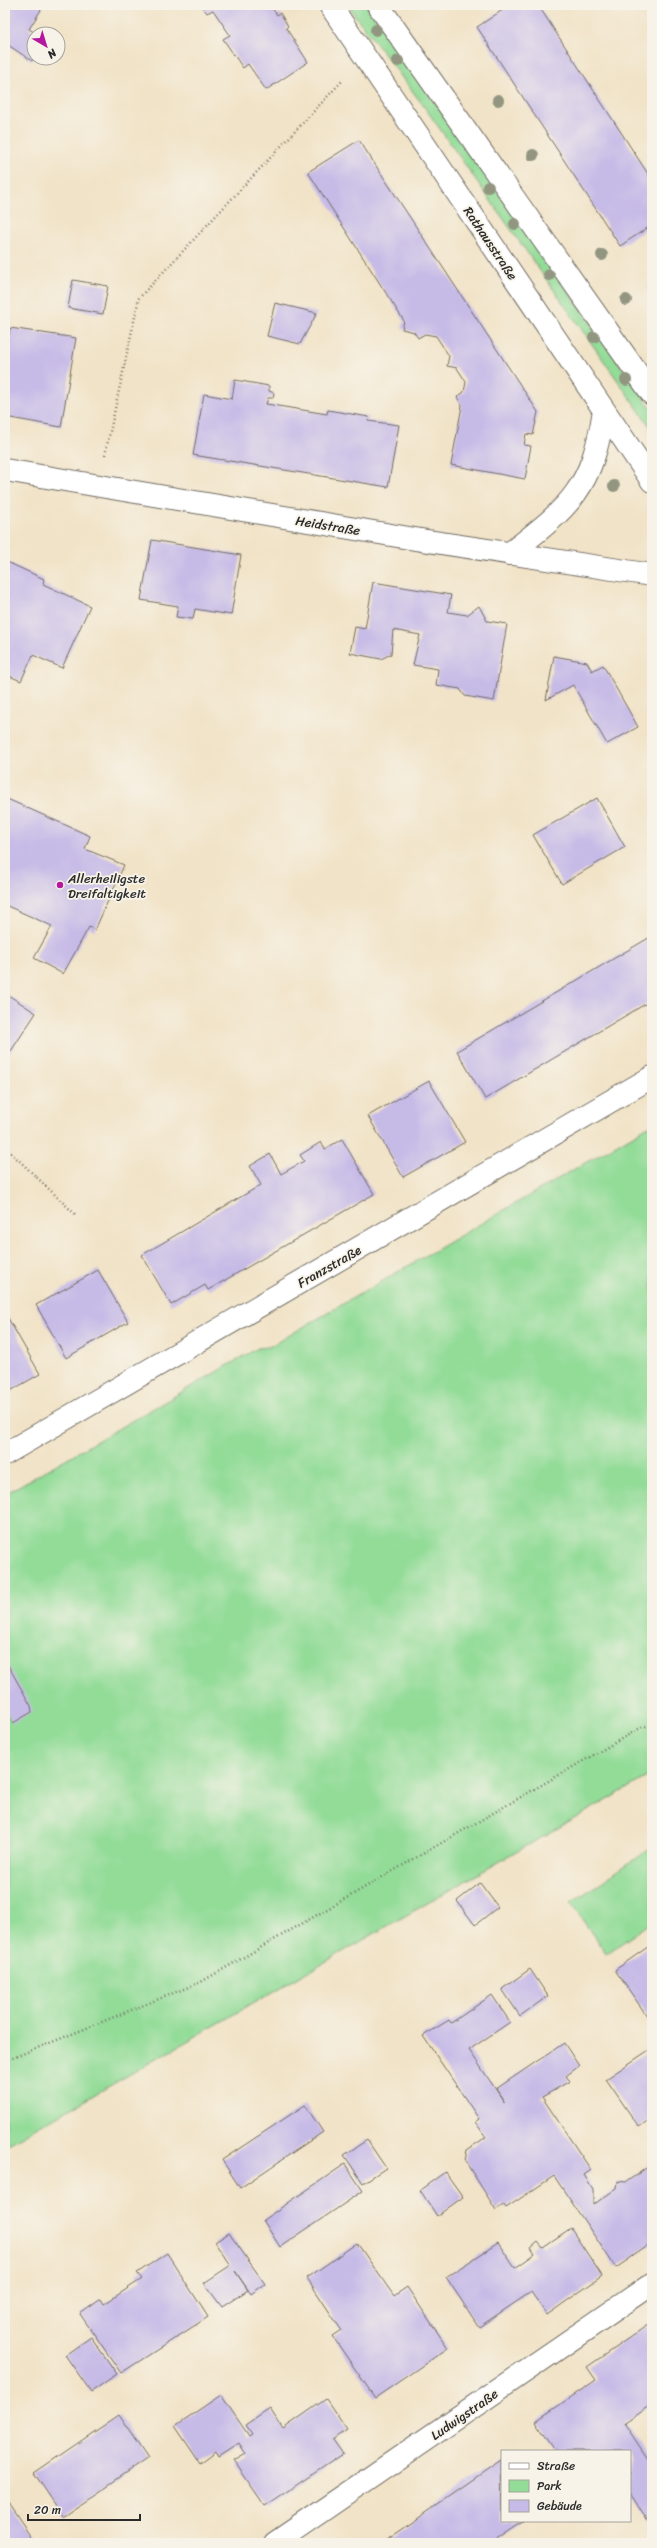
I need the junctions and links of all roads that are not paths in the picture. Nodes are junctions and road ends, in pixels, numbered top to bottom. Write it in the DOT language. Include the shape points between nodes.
graph roads {
  1 [pos="330,5"];
  2 [pos="378,5"];
  3 [pos="652,394"];
  4 [pos="604,410"];
  5 [pos="5,470"];
  6 [pos="652,481"];
  7 [pos="509,554"];
  8 [pos="652,575"];
  9 [pos="652,1077"];
  10 [pos="5,1454"];
  11 [pos="652,2284"];
  12 [pos="275,2543"];
  1 -- 4 [label="street, Rathausstraße"];
  2 -- 3 [label="street"];
  4 -- 6 [label="street, Rathausstraße"];
  4 -- 7 [label="street" via="599,446 586,479 559,515"];
  5 -- 7 [label="street, Heidstraße"];
  7 -- 8 [label="street, Heidstraße"];
  9 -- 10 [label="street, Franzstraße"];
  11 -- 12 [label="street, Ludwigstraße"];
}
